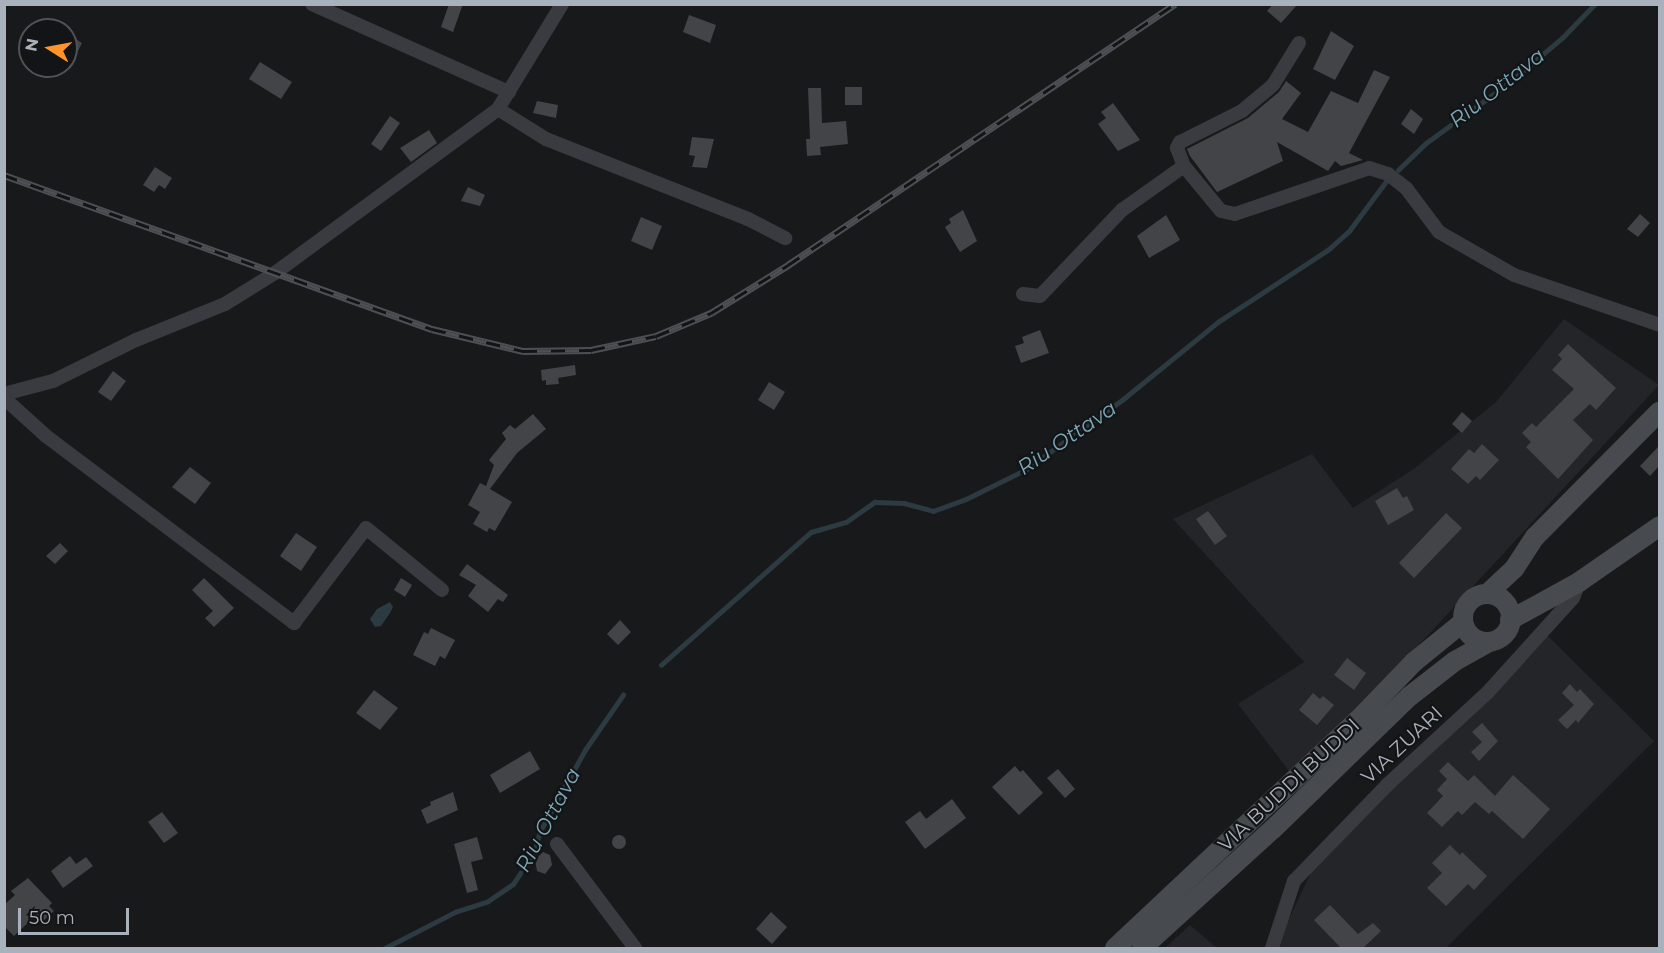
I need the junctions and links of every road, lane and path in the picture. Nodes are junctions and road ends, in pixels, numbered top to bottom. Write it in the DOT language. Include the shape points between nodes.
graph roads {
  1 [pos="312,4"];
  2 [pos="562,4"];
  3 [pos="1299,43"];
  4 [pos="509,92"];
  5 [pos="498,109"];
  6 [pos="1184,166"];
  7 [pos="785,238"];
  8 [pos="1023,294"];
  9 [pos="1659,325"];
  10 [pos="6,392"];
  11 [pos="1659,411"];
  12 [pos="1659,526"];
  13 [pos="1579,582"];
  14 [pos="442,590"];
  15 [pos="1487,594"];
  16 [pos="1510,620"];
  17 [pos="1463,622"];
  18 [pos="1489,642"];
  19 [pos="557,844"];
  20 [pos="635,948"];
  21 [pos="1115,948"];
  22 [pos="1142,948"];
  23 [pos="1272,948"];
  1 -- 4 [label="street"];
  2 -- 4 [label="street"];
  3 -- 6 [label="street" via="1273,85 1242,111 1180,142 1177,148"];
  4 -- 5 [label="street"];
  5 -- 7 [label="street" via="546,139 747,219"];
  5 -- 10 [label="street" via="275,273 225,304 136,340 53,381"];
  6 -- 8 [label="street" via="1122,210 1040,296"];
  6 -- 9 [label="street" via="1221,211 1235,214 1369,168 1388,174 1406,188 1439,232 1514,275"];
  10 -- 14 [label="street" via="46,436 294,623 366,528"];
  11 -- 15 [label="main road" via="1535,537 1514,569"];
  12 -- 13 [label="main road"];
  13 -- 16 [label="main road"];
  13 -- 23 [label="street, VIA ZUARI" via="1574,598 1488,692 1387,785 1294,881"];
  15 -- 16 [label="main road" via="1507,605"];
  15 -- 17 [label="main road" via="1469,603"];
  16 -- 18 [label="main road" via="1504,635"];
  17 -- 18 [label="main road" via="1475,639"];
  17 -- 21 [label="main road, VIA BUDDI BUDDI" via="1414,662 1363,715"];
  18 -- 22 [label="main road, VIA BUDDI BUDDI" via="1455,661 1408,698 1273,829"];
  19 -- 20 [label="street"];
}
